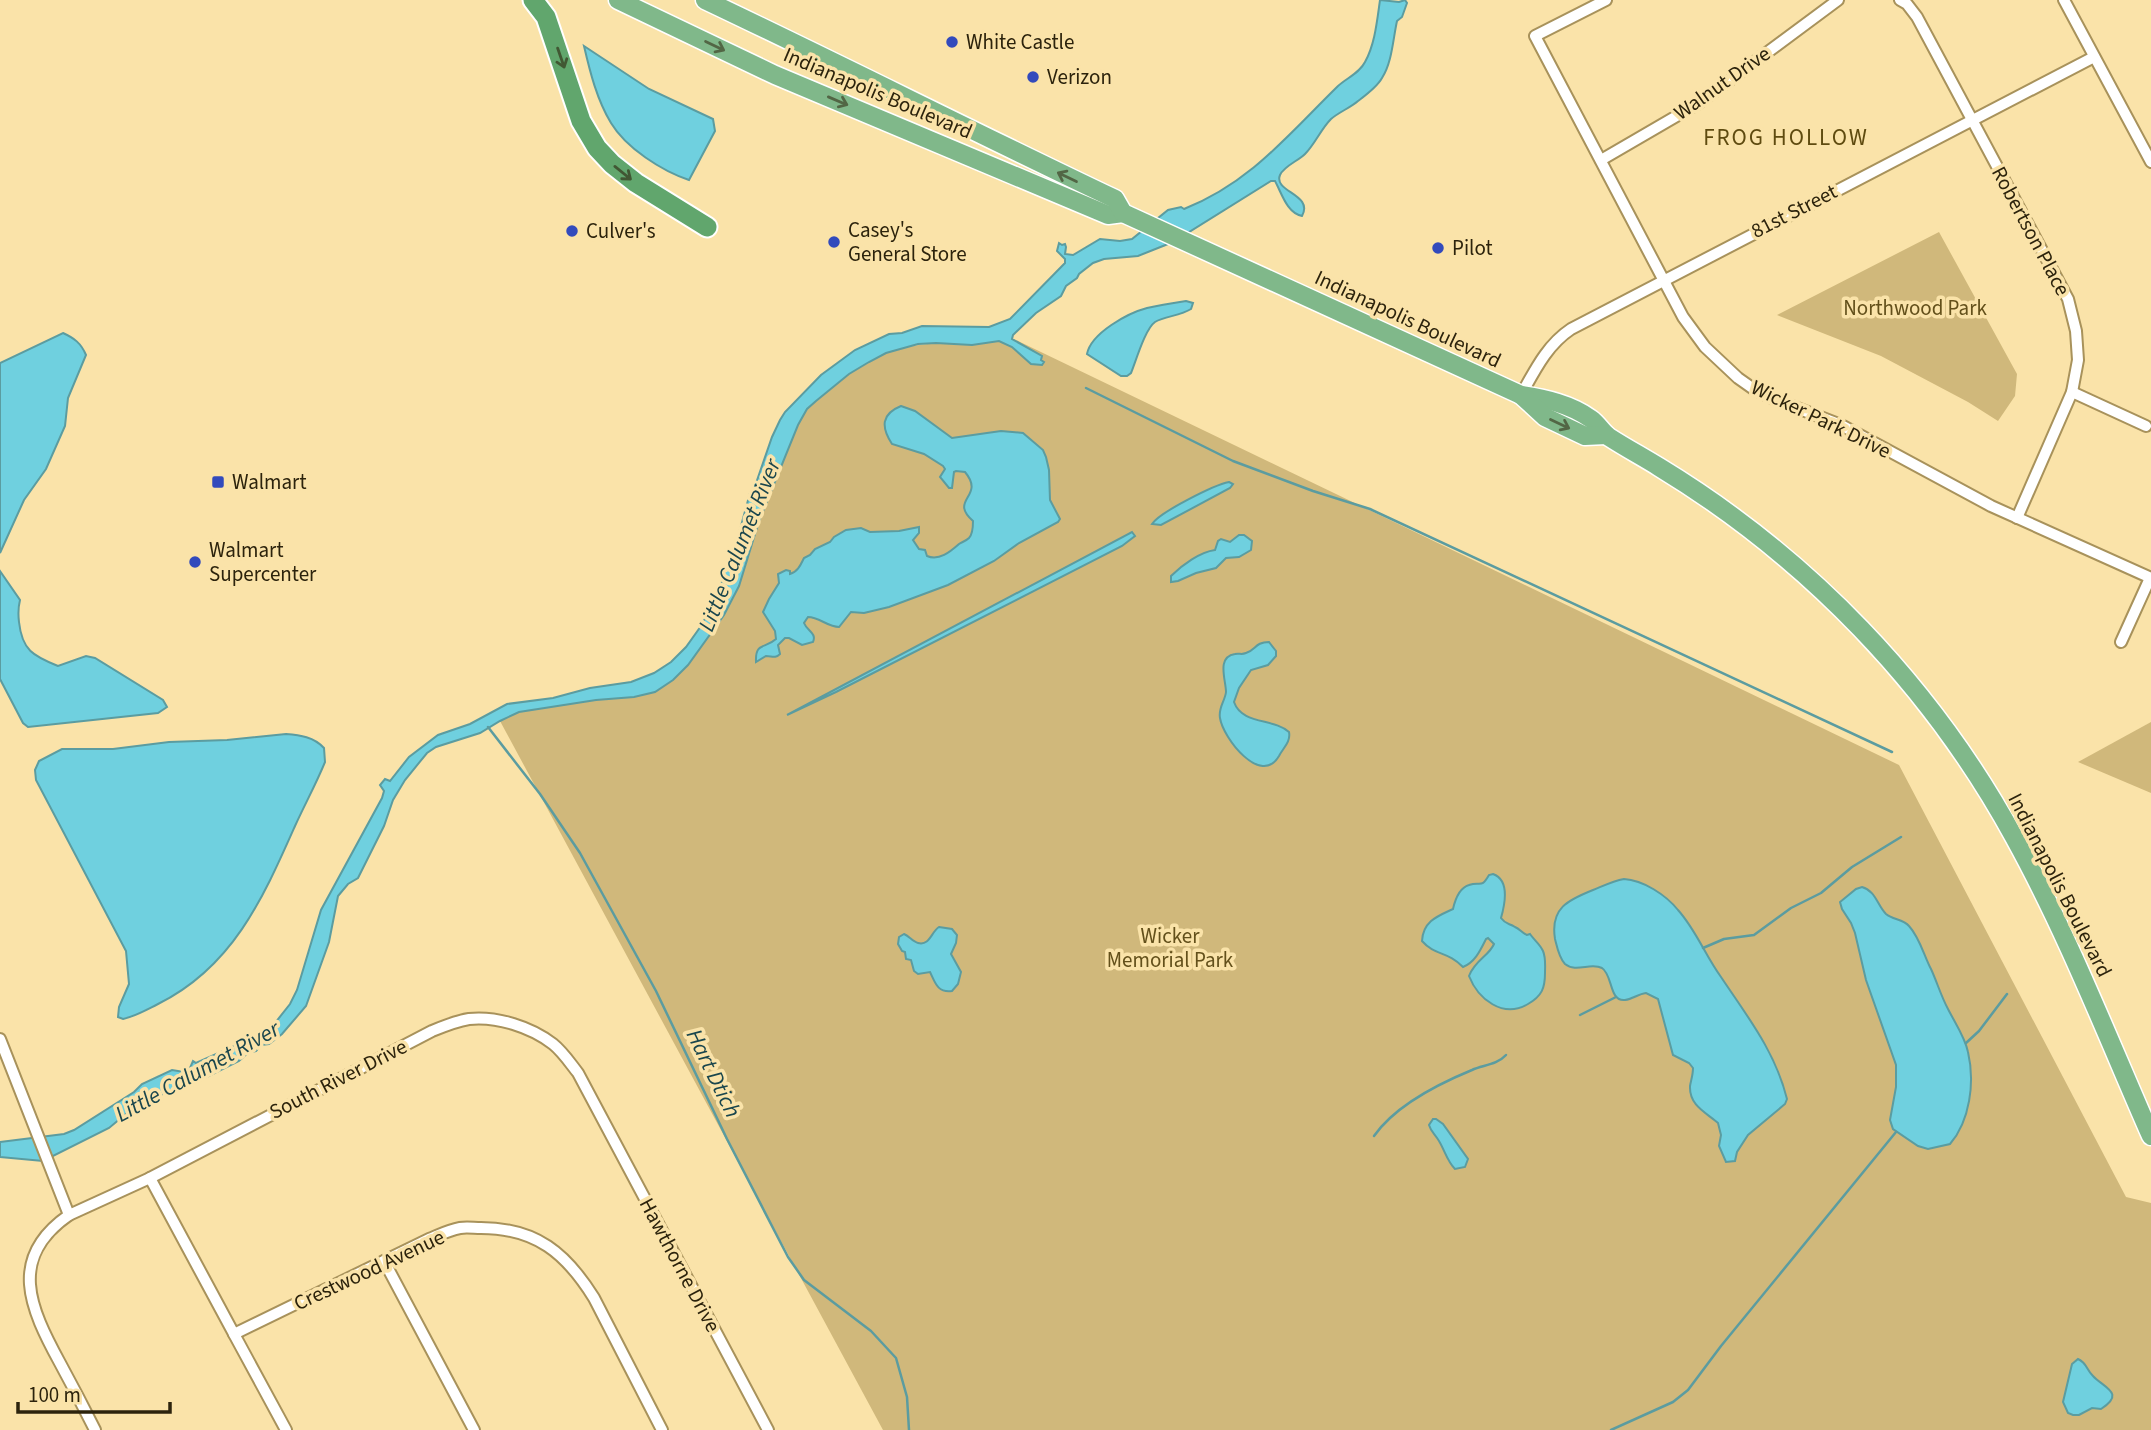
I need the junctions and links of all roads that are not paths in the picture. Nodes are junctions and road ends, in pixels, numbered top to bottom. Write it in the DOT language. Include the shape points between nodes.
graph roads {
  1 [pos="533,0"];
  2 [pos="618,0"];
  3 [pos="705,0"];
  4 [pos="1606,0"];
  5 [pos="1838,0"];
  6 [pos="1900,0"];
  7 [pos="2064,0"];
  8 [pos="2094,57"];
  9 [pos="1971,120"];
  10 [pos="1601,160"];
  11 [pos="2151,162"];
  12 [pos="1123,213"];
  13 [pos="707,227"];
  14 [pos="1664,279"];
  15 [pos="2072,392"];
  16 [pos="1521,396"];
  17 [pos="2146,426"];
  18 [pos="2017,518"];
  19 [pos="2150,578"];
  20 [pos="2121,642"];
  21 [pos="1,1043"];
  22 [pos="592,1099"];
  23 [pos="2151,1136"];
  24 [pos="150,1178"];
  25 [pos="69,1215"];
  26 [pos="384,1261"];
  27 [pos="234,1334"];
  28 [pos="96,1430"];
  29 [pos="286,1430"];
  30 [pos="474,1430"];
  31 [pos="662,1430"];
  32 [pos="768,1430"];
  1 -- 13 [label="highway, one-way" via="546,17 581,121 597,148 636,183"];
  2 -- 12 [label="highway, Indianapolis Boulevard, one-way" via="787,80 1108,215"];
  12 -- 3 [label="highway, Indianapolis Boulevard, one-way" via="1115,199"];
  4 -- 10 [label="street, Wicker Park Drive" via="1535,36"];
  5 -- 10 [label="street, Walnut Drive" via="1699,103"];
  6 -- 9 [label="street, Robertson Place" via="1917,17"];
  7 -- 8 [label="street"];
  8 -- 9 [label="street, 81st Street"];
  8 -- 11 [label="street"];
  9 -- 14 [label="street, 81st Street"];
  9 -- 15 [label="street, Robertson Place" via="2068,299 2078,360"];
  10 -- 14 [label="street, Wicker Park Drive"];
  12 -- 16 [label="highway, Indianapolis Boulevard"];
  14 -- 16 [label="street, 81st Street" via="1559,337"];
  14 -- 18 [label="street, Wicker Park Drive" via="1694,334 1738,379 1774,399 1841,425"];
  15 -- 17 [label="street"];
  15 -- 18 [label="street, Robertson Place"];
  16 -- 23 [label="highway, Indianapolis Boulevard" via="1545,417 1586,436 1606,435 1722,508 1815,584 1884,653 1944,725 2014,836"];
  18 -- 19 [label="street, Wicker Park Drive"];
  19 -- 20 [label="street"];
  21 -- 25 [label="street"];
  22 -- 24 [label="street, South River Drive" via="567,1058 552,1044 502,1021 469,1019 432,1031"];
  22 -- 32 [label="street, Hawthorne Drive"];
  24 -- 25 [label="street, South River Drive"];
  24 -- 27 [label="street"];
  25 -- 28 [label="street, South River Drive" via="42,1240 29,1287 41,1328"];
  26 -- 27 [label="street, Crestwood Avenue"];
  26 -- 30 [label="street"];
  26 -- 31 [label="street, Crestwood Avenue" via="460,1228 499,1228 530,1236 551,1248 594,1298"];
  27 -- 29 [label="street"];
}
